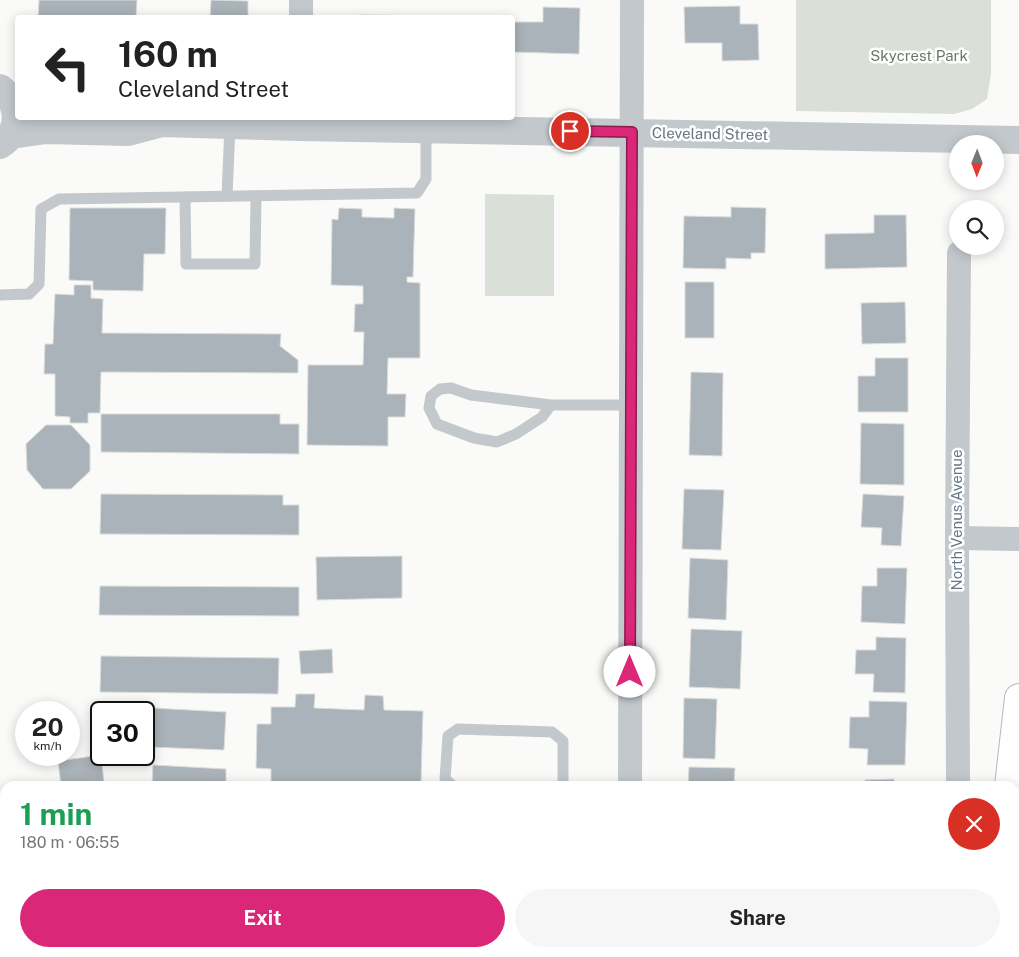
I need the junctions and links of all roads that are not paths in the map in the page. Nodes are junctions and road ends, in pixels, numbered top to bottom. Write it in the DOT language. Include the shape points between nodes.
graph roads {
  1 [pos="301,0"];
  2 [pos="632,0"];
  3 [pos="301,15"];
  4 [pos="6,93"];
  5 [pos="15,109"];
  6 [pos="15,120"];
  7 [pos="155,120"];
  8 [pos="300,122"];
  9 [pos="230,125"];
  10 [pos="426,129"];
  11 [pos="632,132"];
  12 [pos="1019,140"];
  13 [pos="3,143"];
  14 [pos="227,196"];
  15 [pos="256,196"];
  16 [pos="185,197"];
  17 [pos="958,255"];
  18 [pos="0,295"];
  19 [pos="551,405"];
  20 [pos="631,405"];
  21 [pos="957,538"];
  22 [pos="1019,539"];
  23 [pos="1019,698"];
  24 [pos="448,781"];
  25 [pos="563,781"];
  26 [pos="630,781"];
  27 [pos="958,781"];
  28 [pos="1010,781"];
  1 -- 3 [label="street"];
  2 -- 11 [label="street"];
  4 -- 5 [label="street"];
  6 -- 13 [label="street"];
  7 -- 9 [label="street, Cleveland Street"];
  7 -- 13 [label="street, Cleveland Street" via="128,132 46,130"];
  8 -- 9 [label="street, Cleveland Street"];
  8 -- 10 [label="street, Cleveland Street"];
  9 -- 14 [label="lane"];
  10 -- 11 [label="street, Cleveland Street"];
  10 -- 15 [label="lane" via="426,179 416,193"];
  11 -- 12 [label="street, Cleveland Street"];
  11 -- 20 [label="street"];
  14 -- 15 [label="lane"];
  14 -- 16 [label="lane"];
  15 -- 16 [label="lane" via="254,264 186,264"];
  16 -- 18 [label="lane" via="59,199 40,208 39,284 29,294"];
  17 -- 21 [label="street, North Venus Avenue"];
  19 -- 19 [label="lane" via="471,395 451,388 440,389 431,396 429,408 437,424 474,438 497,442 542,417"];
  19 -- 20 [label="lane"];
  20 -- 26 [label="street"];
  21 -- 22 [label="street"];
  21 -- 27 [label="street, North Venus Avenue"];
  23 -- 28 [label="main road"];
  24 -- 25 [label="lane" via="445,778 448,736 458,729 552,732 563,741"];
}
